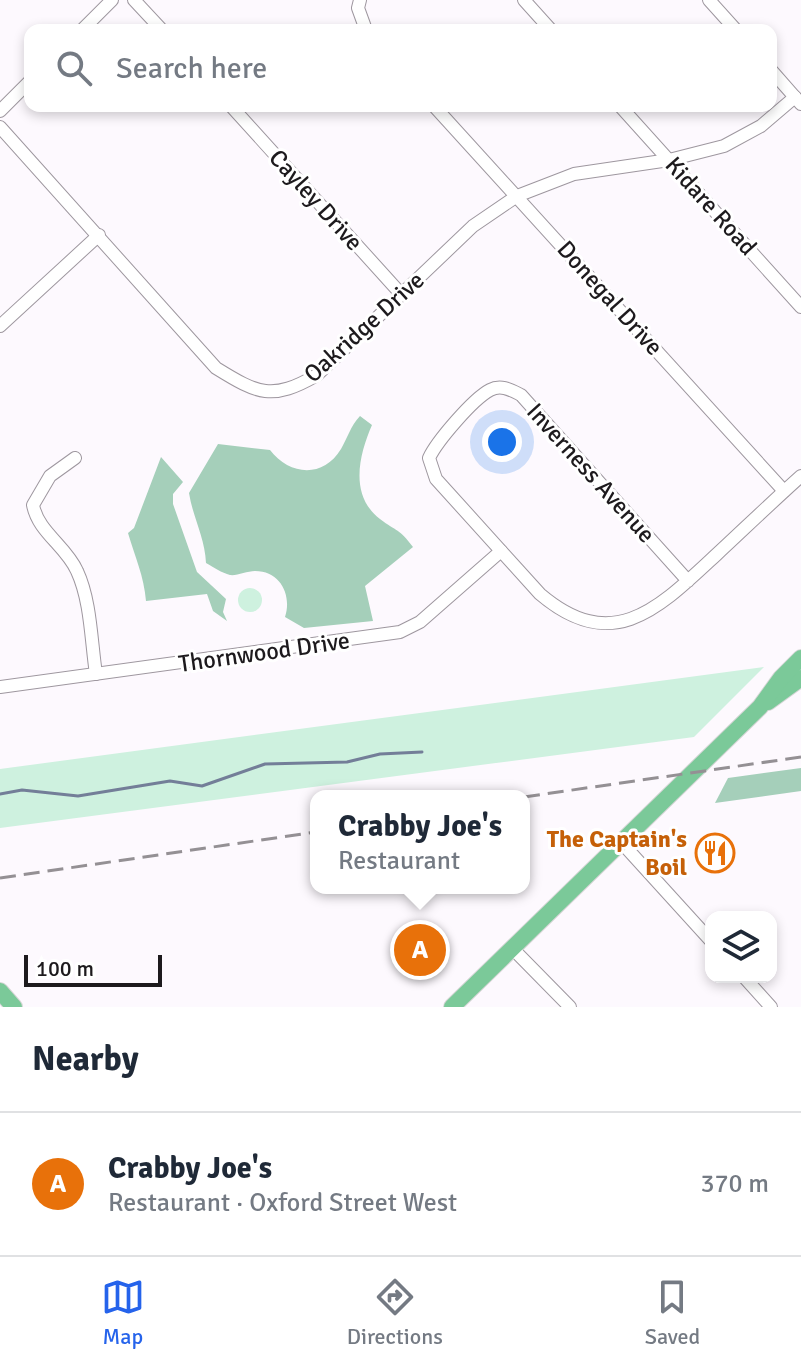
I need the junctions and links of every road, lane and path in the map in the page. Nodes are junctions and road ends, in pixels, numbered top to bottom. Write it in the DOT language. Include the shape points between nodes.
graph roads {
  1 [pos="112,0"];
  2 [pos="134,0"];
  3 [pos="360,0"];
  4 [pos="524,0"];
  5 [pos="709,0"];
  6 [pos="88,24"];
  7 [pos="156,24"];
  8 [pos="364,24"];
  9 [pos="546,24"];
  10 [pos="731,24"];
  11 [pos="777,77"];
  12 [pos="24,87"];
  13 [pos="798,100"];
  14 [pos="0,111"];
  15 [pos="236,112"];
  16 [pos="440,112"];
  17 [pos="625,112"];
  18 [pos="0,127"];
  19 [pos="669,160"];
  20 [pos="517,196"];
  21 [pos="99,235"];
  22 [pos="401,294"];
  23 [pos="801,307"];
  24 [pos="0,326"];
  25 [pos="75,458"];
  26 [pos="801,476"];
  27 [pos="784,491"];
  28 [pos="501,551"];
  29 [pos="688,581"];
  30 [pos="801,658"];
  31 [pos="96,674"];
  32 [pos="801,678"];
  33 [pos="0,687"];
  34 [pos="760,707"];
  35 [pos="621,842"];
  36 [pos="705,934"];
  37 [pos="512,948"];
  38 [pos="749,983"];
  39 [pos="0,991"];
  40 [pos="14,1007"];
  41 [pos="452,1007"];
  42 [pos="570,1007"];
  43 [pos="771,1007"];
  1 -- 6 [label="street"];
  2 -- 7 [label="street"];
  3 -- 8 [label="street"];
  4 -- 9 [label="street"];
  5 -- 10 [label="street"];
  11 -- 13 [label="street"];
  12 -- 14 [label="street"];
  13 -- 19 [label="street, Oakridge Drive" via="724,146"];
  15 -- 22 [label="street, Cayley Drive"];
  16 -- 20 [label="street, Donegal Drive"];
  17 -- 19 [label="street, Kidare Road"];
  18 -- 21 [label="street, Oakridge Drive"];
  19 -- 20 [label="street, Oakridge Drive" via="574,174"];
  19 -- 23 [label="street, Kidare Road"];
  20 -- 22 [label="street, Oakridge Drive" via="473,226"];
  20 -- 27 [label="street, Donegal Drive"];
  21 -- 22 [label="street, Oakridge Drive" via="216,368 255,392 292,389 317,375"];
  21 -- 24 [label="street"];
  25 -- 31 [label="street" via="50,476 33,505 35,519 77,571"];
  26 -- 27 [label="street, Inverness Avenue"];
  27 -- 29 [label="street, Inverness Avenue"];
  28 -- 29 [label="street, Inverness Avenue" via="559,611 601,624 645,615"];
  28 -- 29 [label="street, Inverness Avenue" via="436,479 429,458 435,444 490,390 506,387 521,395"];
  28 -- 31 [label="street, Thornwood Drive" via="420,622 400,632"];
  30 -- 34 [label="main road"];
  31 -- 33 [label="street, Thornwood Drive"];
  32 -- 34 [label="main road"];
  34 -- 35 [label="main road"];
  35 -- 36 [label="street"];
  35 -- 37 [label="main road"];
  37 -- 41 [label="main road"];
  37 -- 42 [label="street"];
  38 -- 43 [label="street"];
  39 -- 40 [label="main road"];
}
